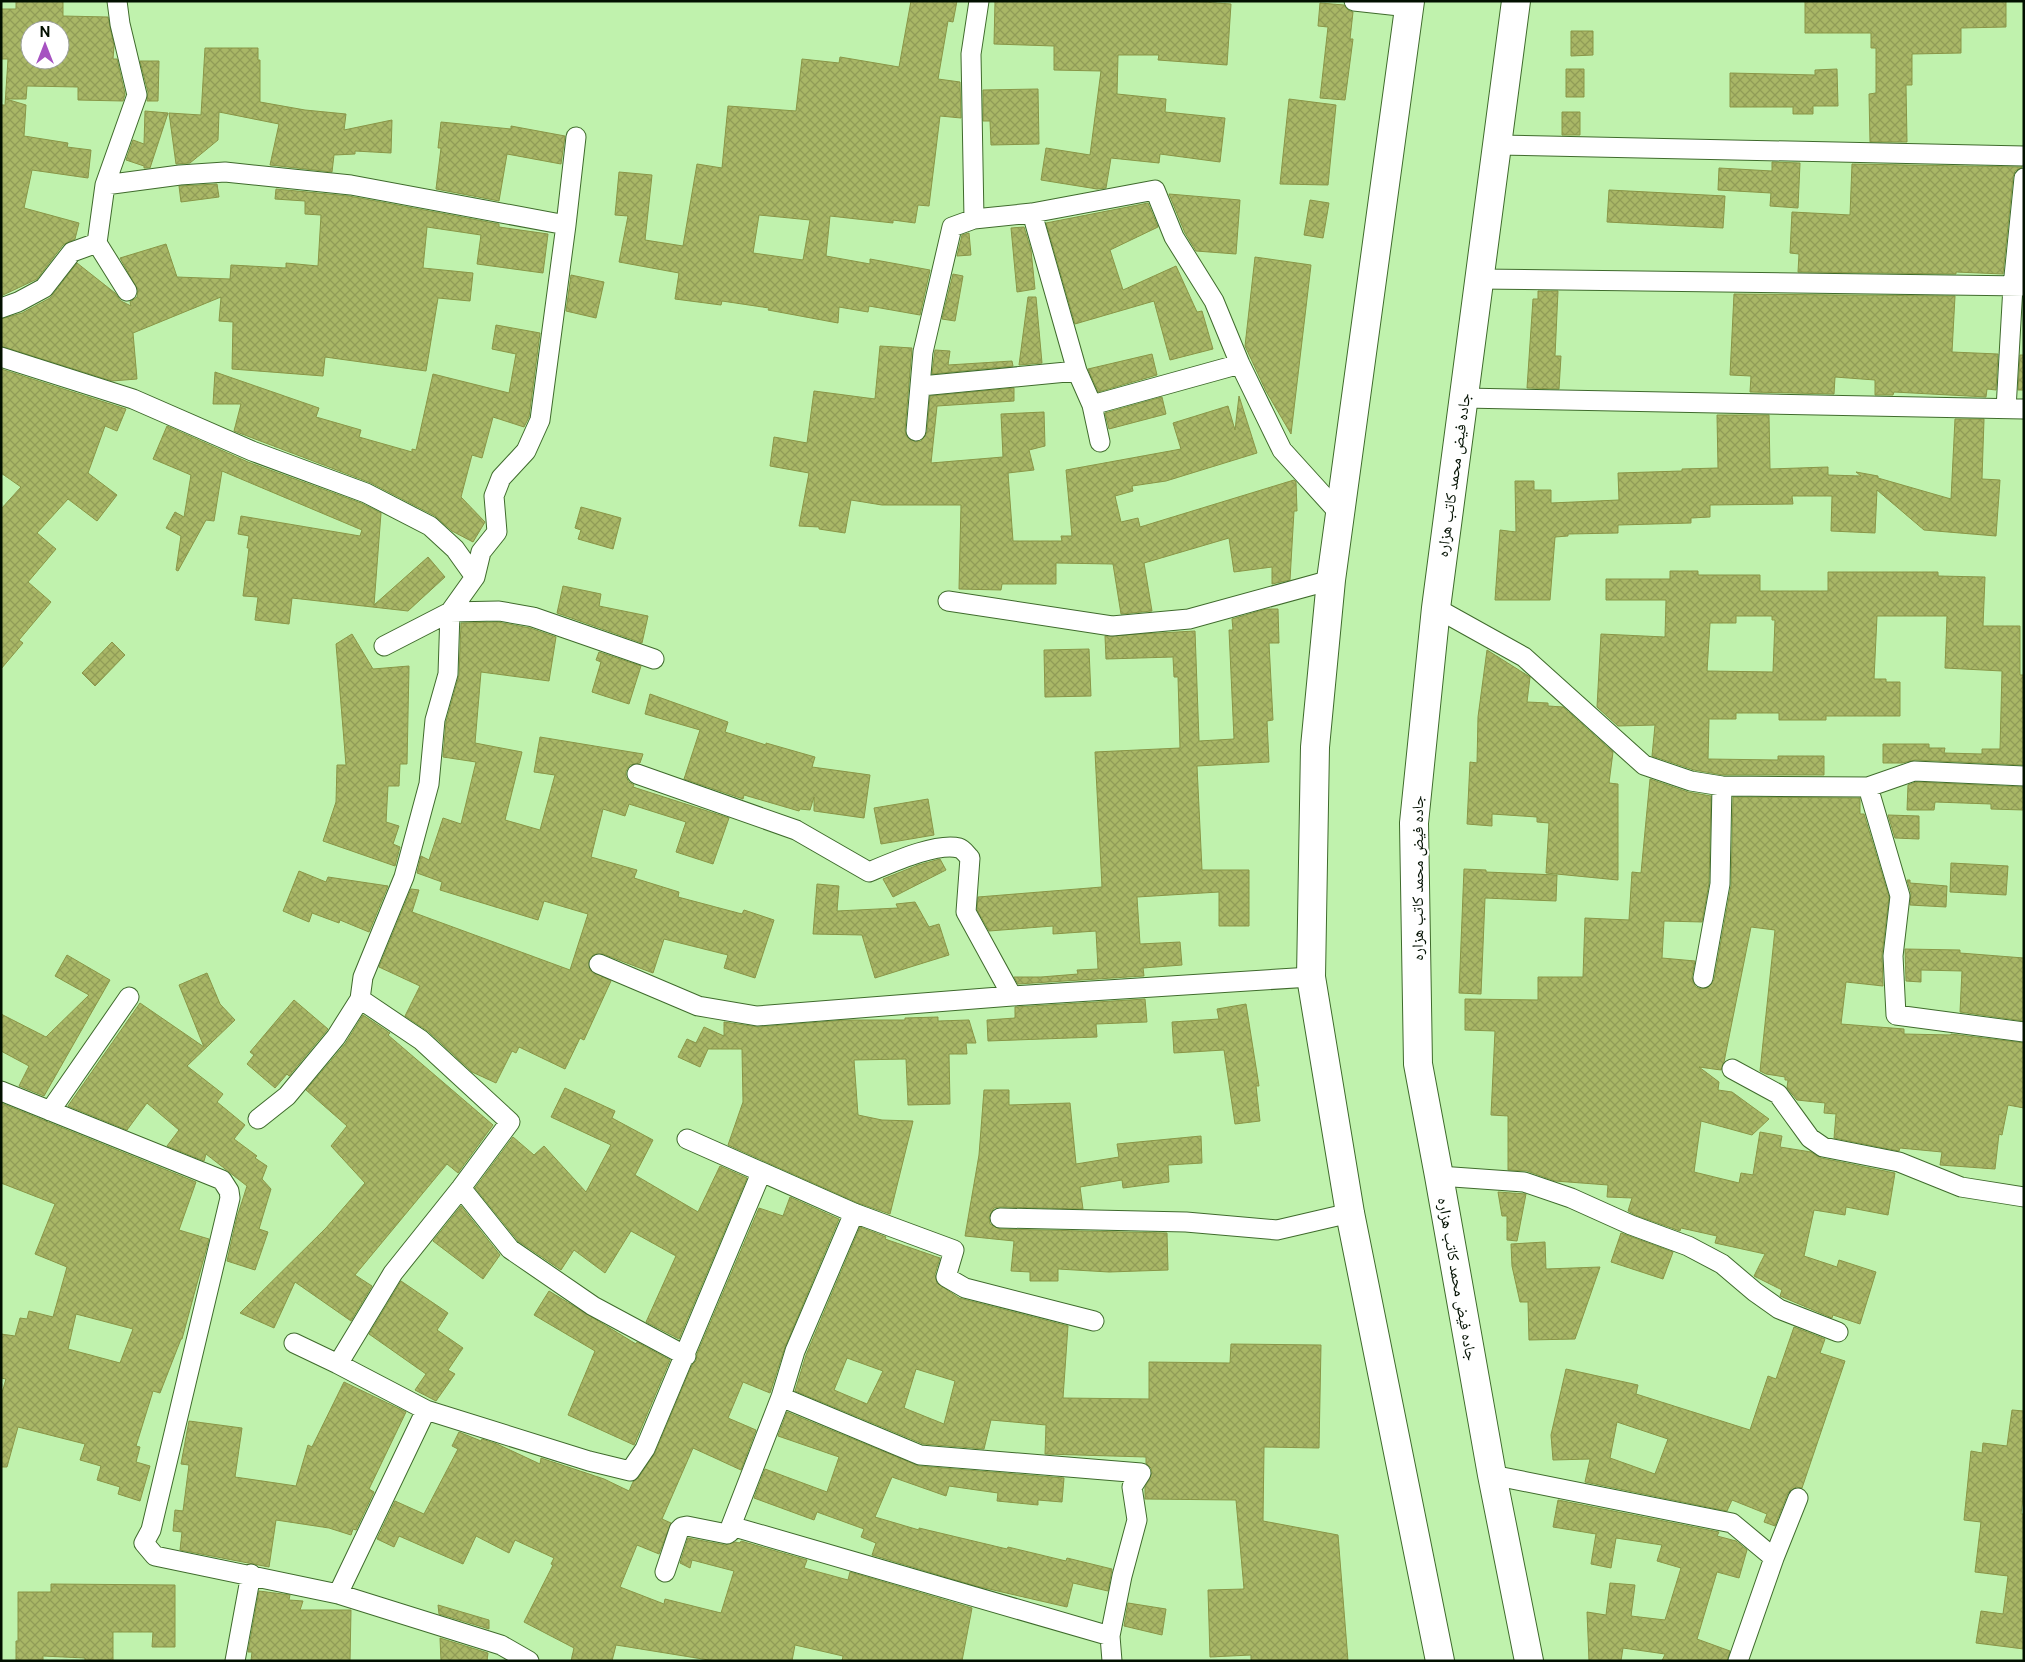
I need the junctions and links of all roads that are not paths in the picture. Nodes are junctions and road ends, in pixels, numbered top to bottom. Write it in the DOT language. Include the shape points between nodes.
graph roads {
  1 [pos="117,1"];
  2 [pos="979,1"];
  3 [pos="1354,1"];
  4 [pos="1516,1"];
  5 [pos="1410,4"];
  6 [pos="576,137"];
  7 [pos="1497,145"];
  8 [pos="2024,156"];
  9 [pos="2024,178"];
  10 [pos="105,185"];
  11 [pos="1032,213"];
  12 [pos="974,219"];
  13 [pos="566,225"];
  14 [pos="97,243"];
  15 [pos="1479,278"];
  16 [pos="2018,286"];
  17 [pos="127,291"];
  18 [pos="1,308"];
  19 [pos="1,357"];
  20 [pos="1240,364"];
  21 [pos="1077,371"];
  22 [pos="921,386"];
  23 [pos="1464,398"];
  24 [pos="1092,405"];
  25 [pos="2015,409"];
  26 [pos="916,431"];
  27 [pos="1100,442"];
  28 [pos="1340,514"];
  29 [pos="475,577"];
  30 [pos="1331,580"];
  31 [pos="948,602"];
  32 [pos="1436,608"];
  33 [pos="450,612"];
  34 [pos="384,646"];
  35 [pos="654,659"];
  36 [pos="638,774"];
  37 [pos="2024,776"];
  38 [pos="1722,786"];
  39 [pos="1868,787"];
  40 [pos="599,964"];
  41 [pos="1311,977"];
  42 [pos="1703,978"];
  43 [pos="1012,996"];
  44 [pos="129,997"];
  45 [pos="360,999"];
  46 [pos="2024,1032"];
  47 [pos="1732,1069"];
  48 [pos="1,1091"];
  49 [pos="50,1111"];
  50 [pos="258,1119"];
  51 [pos="687,1139"];
  52 [pos="761,1173"];
  53 [pos="1440,1176"];
  54 [pos="461,1188"];
  55 [pos="2024,1197"];
  56 [pos="854,1213"];
  57 [pos="1350,1213"];
  58 [pos="1000,1218"];
  59 [pos="1094,1321"];
  60 [pos="1838,1332"];
  61 [pos="294,1343"];
  62 [pos="686,1356"];
  63 [pos="338,1364"];
  64 [pos="781,1397"];
  65 [pos="426,1410"];
  66 [pos="1492,1476"];
  67 [pos="1798,1498"];
  68 [pos="731,1526"];
  69 [pos="1774,1558"];
  70 [pos="665,1572"];
  71 [pos="251,1574"];
  72 [pos="338,1594"];
  73 [pos="1110,1636"];
  74 [pos="235,1661"];
  75 [pos="529,1661"];
  76 [pos="1112,1661"];
  77 [pos="1440,1661"];
  78 [pos="1529,1661"];
  79 [pos="1738,1661"];
  1 -- 10 [label="street" via="137,95"];
  2 -- 12 [label="street" via="971,54"];
  3 -- 5 [label="street"];
  4 -- 7 [label="main road, جاده فیض محمد کاتب هزاره"];
  5 -- 28 [label="main road"];
  6 -- 13 [label="street"];
  7 -- 8 [label="street"];
  7 -- 15 [label="main road, جاده فیض محمد کاتب هزاره"];
  9 -- 16 [label="street"];
  10 -- 13 [label="street" via="225,172 351,185"];
  10 -- 14 [label="street"];
  11 -- 12 [label="street"];
  11 -- 20 [label="street" via="1155,190 1174,237 1214,301"];
  11 -- 21 [label="street"];
  12 -- 22 [label="street" via="952,227 923,352"];
  13 -- 29 [label="street" via="540,420 526,451 501,478 494,496 497,532 481,552"];
  14 -- 17 [label="street"];
  14 -- 18 [label="street" via="72,252 44,288"];
  15 -- 16 [label="street"];
  15 -- 23 [label="main road, جاده فیض محمد کاتب هزاره"];
  16 -- 25 [label="street"];
  19 -- 29 [label="street" via="133,399 252,451 366,493 430,526 456,549"];
  20 -- 24 [label="street"];
  20 -- 28 [label="street" via="1282,450"];
  21 -- 22 [label="street"];
  21 -- 24 [label="street"];
  22 -- 26 [label="street"];
  23 -- 25 [label="street"];
  23 -- 32 [label="main road, جاده فیض محمد کاتب هزاره"];
  24 -- 27 [label="street"];
  28 -- 30 [label="main road"];
  29 -- 33 [label="street"];
  30 -- 31 [label="street" via="1189,619 1112,626"];
  30 -- 41 [label="main road" via="1315,747"];
  32 -- 38 [label="street" via="1524,657 1644,765 1691,781"];
  32 -- 53 [label="main road, جاده فیض محمد کاتب هزاره" via="1414,823 1418,1064"];
  33 -- 34 [label="street"];
  33 -- 35 [label="street" via="499,611 533,617"];
  33 -- 45 [label="street" via="448,674 435,720 429,784 404,877 362,977"];
  36 -- 43 [label="street" via="796,830 869,872 944,846 961,848 970,858 966,912"];
  37 -- 39 [label="street" via="1914,771"];
  38 -- 39 [label="street"];
  38 -- 42 [label="street" via="1720,884"];
  39 -- 46 [label="street" via="1900,896 1892,956 1896,1015"];
  40 -- 43 [label="street" via="698,1006 757,1016"];
  41 -- 43 [label="street"];
  41 -- 57 [label="main road"];
  44 -- 49 [label="street"];
  45 -- 50 [label="street" via="336,1037 287,1096"];
  45 -- 54 [label="street" via="422,1040 510,1122"];
  47 -- 55 [label="street" via="1778,1094 1810,1138 1823,1147 1899,1162 1961,1187"];
  48 -- 49 [label="street"];
  49 -- 71 [label="street" via="222,1180 229,1191 230,1198 151,1530 144,1544 155,1556"];
  51 -- 52 [label="street"];
  52 -- 56 [label="street"];
  52 -- 62 [label="street"];
  53 -- 60 [label="street" via="1524,1182 1571,1198 1688,1246 1722,1264 1779,1309"];
  53 -- 66 [label="main road, جاده فیض محمد کاتب هزاره"];
  54 -- 62 [label="street" via="510,1249 593,1306"];
  54 -- 63 [label="street" via="393,1273"];
  56 -- 59 [label="street" via="954,1250 946,1277 966,1288"];
  56 -- 64 [label="street" via="795,1351"];
  57 -- 58 [label="street" via="1277,1230 1186,1222"];
  57 -- 77 [label="main road"];
  61 -- 63 [label="street"];
  62 -- 65 [label="street" via="645,1449 630,1471"];
  63 -- 65 [label="street"];
  64 -- 68 [label="street"];
  64 -- 73 [label="street" via="920,1454 1141,1473 1132,1487 1137,1520"];
  65 -- 72 [label="street"];
  66 -- 69 [label="street" via="1732,1523"];
  66 -- 78 [label="main road, جاده فیض محمد کاتب هزاره"];
  67 -- 69 [label="street"];
  68 -- 70 [label="street" via="726,1534 682,1527"];
  68 -- 73 [label="street"];
  69 -- 79 [label="street"];
  71 -- 72 [label="street"];
  71 -- 74 [label="street"];
  72 -- 75 [label="street" via="501,1646"];
  73 -- 76 [label="street"];
}
